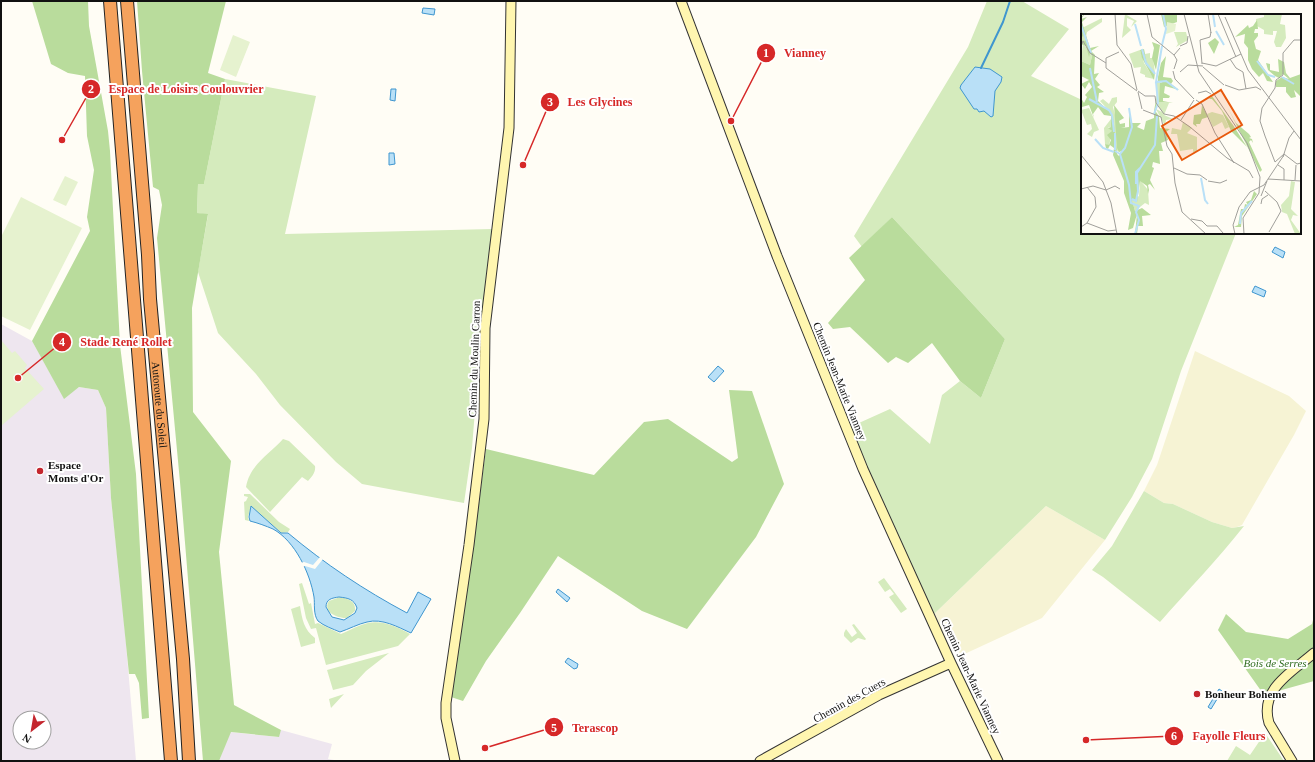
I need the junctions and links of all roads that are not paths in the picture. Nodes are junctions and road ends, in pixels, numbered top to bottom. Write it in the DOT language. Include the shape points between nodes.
graph roads {
  1 [pos="110,1"];
  2 [pos="127,1"];
  3 [pos="510,1"];
  4 [pos="681,1"];
  5 [pos="1314,653"];
  6 [pos="183,659"];
  7 [pos="951,663"];
  8 [pos="164,686"];
  9 [pos="163,761"];
  10 [pos="171,761"];
  11 [pos="189,761"];
  12 [pos="196,761"];
  13 [pos="456,761"];
  14 [pos="760,761"];
  15 [pos="998,761"];
  16 [pos="1292,761"];
  1 -- 8 [label="highway, Autoroute du Soleil"];
  2 -- 6 [label="highway, Autoroute du Soleil" via="151,307"];
  3 -- 13 [label="street, Chemin du Moulin Carron" via="509,128 485,328 484,419 446,703 446,718"];
  4 -- 7 [label="street, Chemin Jean-Marie Vianney" via="808,335 863,469"];
  5 -- 16 [label="street" via="1273,689 1267,705 1269,723"];
  6 -- 11 [label="highway, Autoroute du Soleil"];
  6 -- 12 [label="highway"];
  7 -- 14 [label="street, Chemin des Cuers" via="879,695"];
  7 -- 15 [label="street, Chemin Jean-Marie Vianney"];
  8 -- 9 [label="highway"];
  8 -- 10 [label="highway, Autoroute du Soleil"];
}
